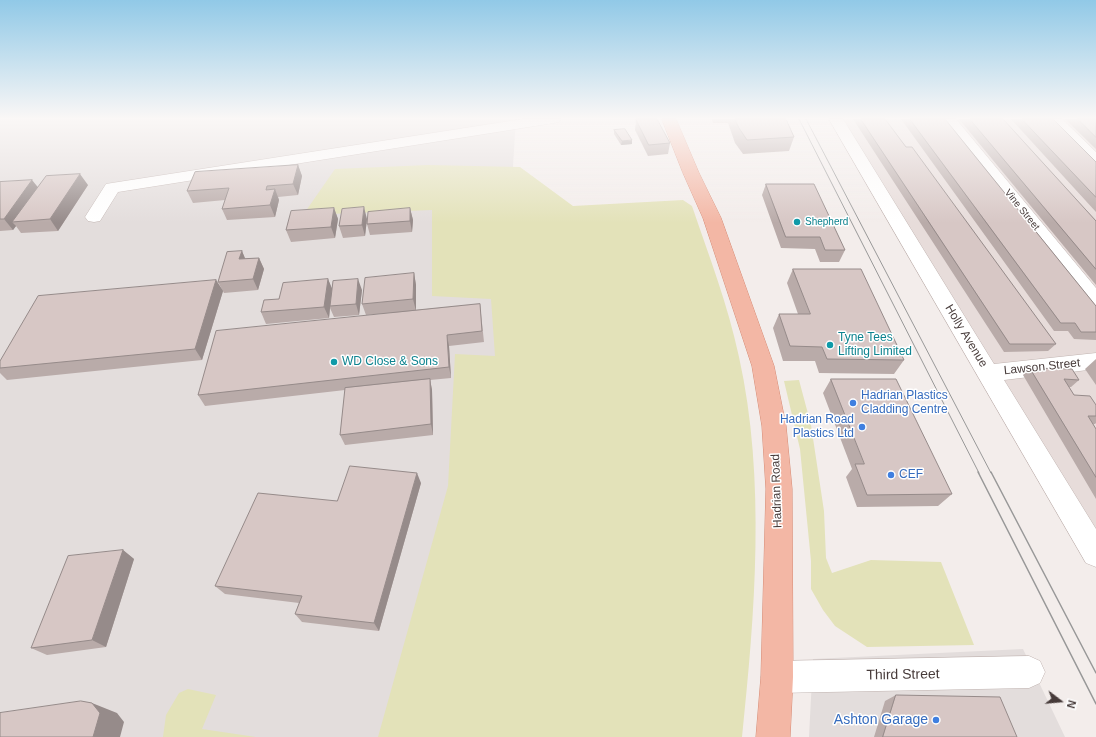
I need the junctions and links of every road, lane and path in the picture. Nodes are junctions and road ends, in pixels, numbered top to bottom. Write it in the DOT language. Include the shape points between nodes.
graph roads {
  1 [pos="334,153"];
  2 [pos="683,153"];
  3 [pos="857,153"];
  4 [pos="976,153"];
  5 [pos="1087,153"];
  6 [pos="1096,162"];
  7 [pos="94,217"];
  8 [pos="1096,300"];
  9 [pos="1096,361"];
  10 [pos="988,373"];
  11 [pos="1096,554"];
  12 [pos="1029,672"];
  13 [pos="778,677"];
  14 [pos="773,737"];
  1 -- 7 [label="street" via="112,188"];
  2 -- 13 [label="main road, Hadrian Road" via="712,218 763,366 774,426 779,489"];
  3 -- 10 [label="street, Holly Avenue"];
  4 -- 8 [label="street, Vine Street"];
  5 -- 6 [label="street"];
  9 -- 10 [label="street, Lawson Street"];
  10 -- 11 [label="street, Holly Avenue"];
  12 -- 13 [label="street, Third Street"];
  13 -- 14 [label="main road, Hadrian Road"];
}
